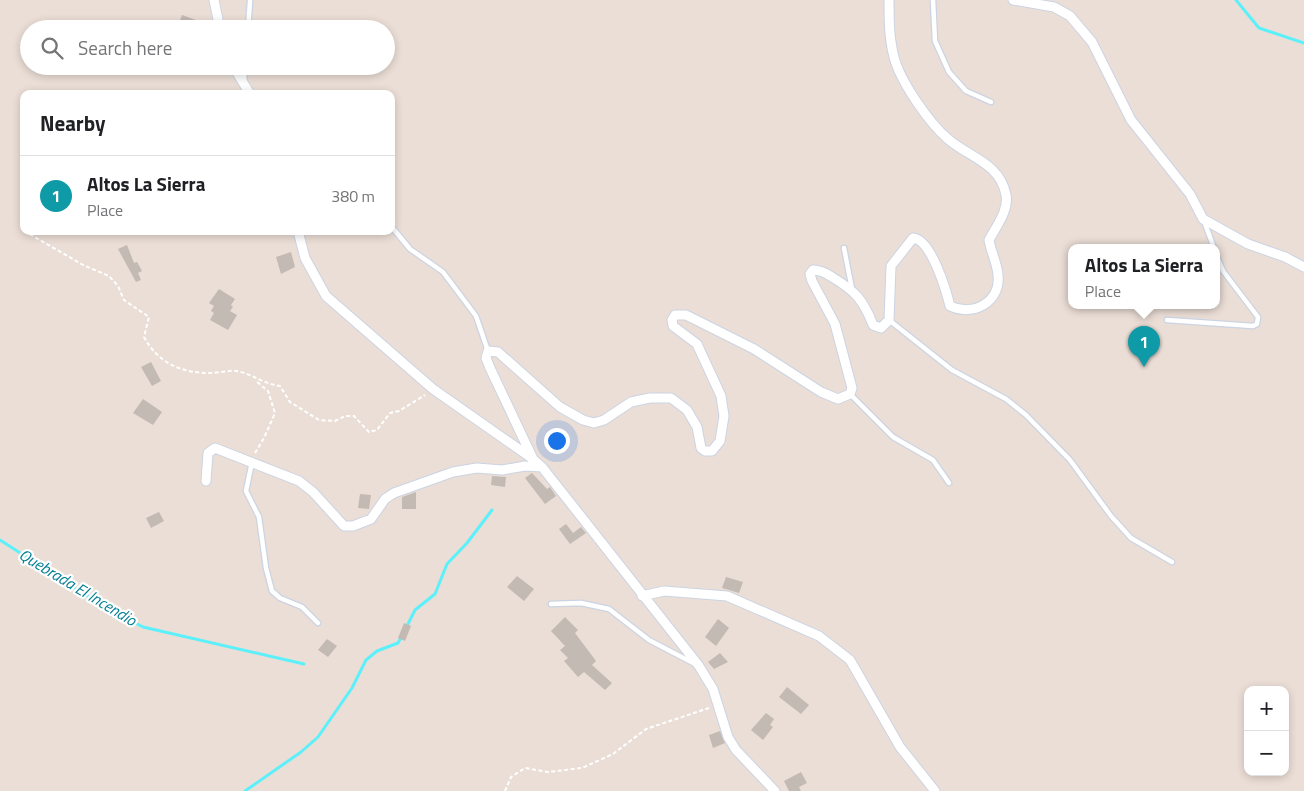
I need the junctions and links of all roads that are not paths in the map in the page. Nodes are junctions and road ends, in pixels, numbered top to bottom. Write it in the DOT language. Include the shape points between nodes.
graph roads {
  1 [pos="214,0"];
  2 [pos="889,0"];
  3 [pos="933,0"];
  4 [pos="1013,0"];
  5 [pos="250,1"];
  6 [pos="218,20"];
  7 [pos="249,20"];
  8 [pos="238,75"];
  9 [pos="244,75"];
  10 [pos="244,84"];
  11 [pos="248,90"];
  12 [pos="991,102"];
  13 [pos="1203,219"];
  14 [pos="395,231"];
  15 [pos="299,235"];
  16 [pos="1212,244"];
  17 [pos="844,248"];
  18 [pos="1220,263"];
  19 [pos="1304,267"];
  20 [pos="852,289"];
  21 [pos="889,320"];
  22 [pos="1167,320"];
  23 [pos="488,350"];
  24 [pos="850,394"];
  25 [pos="534,459"];
  26 [pos="252,462"];
  27 [pos="542,467"];
  28 [pos="206,481"];
  29 [pos="949,483"];
  30 [pos="1172,562"];
  31 [pos="642,596"];
  32 [pos="551,604"];
  33 [pos="318,623"];
  34 [pos="699,666"];
  35 [pos="776,791"];
  36 [pos="935,791"];
  1 -- 6 [label="street"];
  2 -- 21 [label="street" via="889,34 894,59 916,100 949,140 998,173 1007,197 1005,209 989,240 998,275 997,288 991,300 972,311 950,306 943,280 925,243 913,238 891,266"];
  3 -- 12 [label="lane" via="935,41 949,72 966,91"];
  4 -- 13 [label="street" via="1054,7 1070,16 1092,42 1131,120 1190,194"];
  5 -- 7 [label="lane"];
  8 -- 10 [label="street"];
  9 -- 10 [label="lane"];
  10 -- 11 [label="street"];
  13 -- 16 [label="lane"];
  13 -- 19 [label="street" via="1248,244"];
  14 -- 23 [label="lane" via="410,249 443,272 476,316"];
  15 -- 25 [label="street" via="306,258 326,296 433,389"];
  17 -- 20 [label="lane"];
  18 -- 22 [label="lane" via="1258,317 1257,324"];
  20 -- 21 [label="street" via="863,302 873,325 880,328"];
  20 -- 24 [label="street" via="818,270 810,274 835,324 851,382"];
  21 -- 30 [label="lane" via="952,370 1006,399 1026,415 1070,460 1131,538"];
  23 -- 24 [label="street" via="498,352 560,407 594,423 631,402 671,398 686,410 697,427 701,448 705,451 712,451 720,440 724,416 721,396 697,344 673,326 672,320 676,315 686,315 754,349 821,392 838,399"];
  23 -- 25 [label="street" via="486,358 490,368"];
  24 -- 29 [label="lane" via="893,437 933,460"];
  25 -- 27 [label="street"];
  26 -- 27 [label="street" via="299,481 344,526 353,526 371,518 385,499 394,493 453,472 478,468"];
  26 -- 28 [label="street" via="211,449"];
  26 -- 33 [label="lane" via="246,491 259,517 272,591 302,607"];
  27 -- 31 [label="street"];
  31 -- 34 [label="street"];
  31 -- 36 [label="street" via="664,591 727,596 819,636 850,660 900,748"];
  32 -- 34 [label="lane" via="581,603 609,609 649,640"];
  34 -- 35 [label="street" via="736,750"];
}
